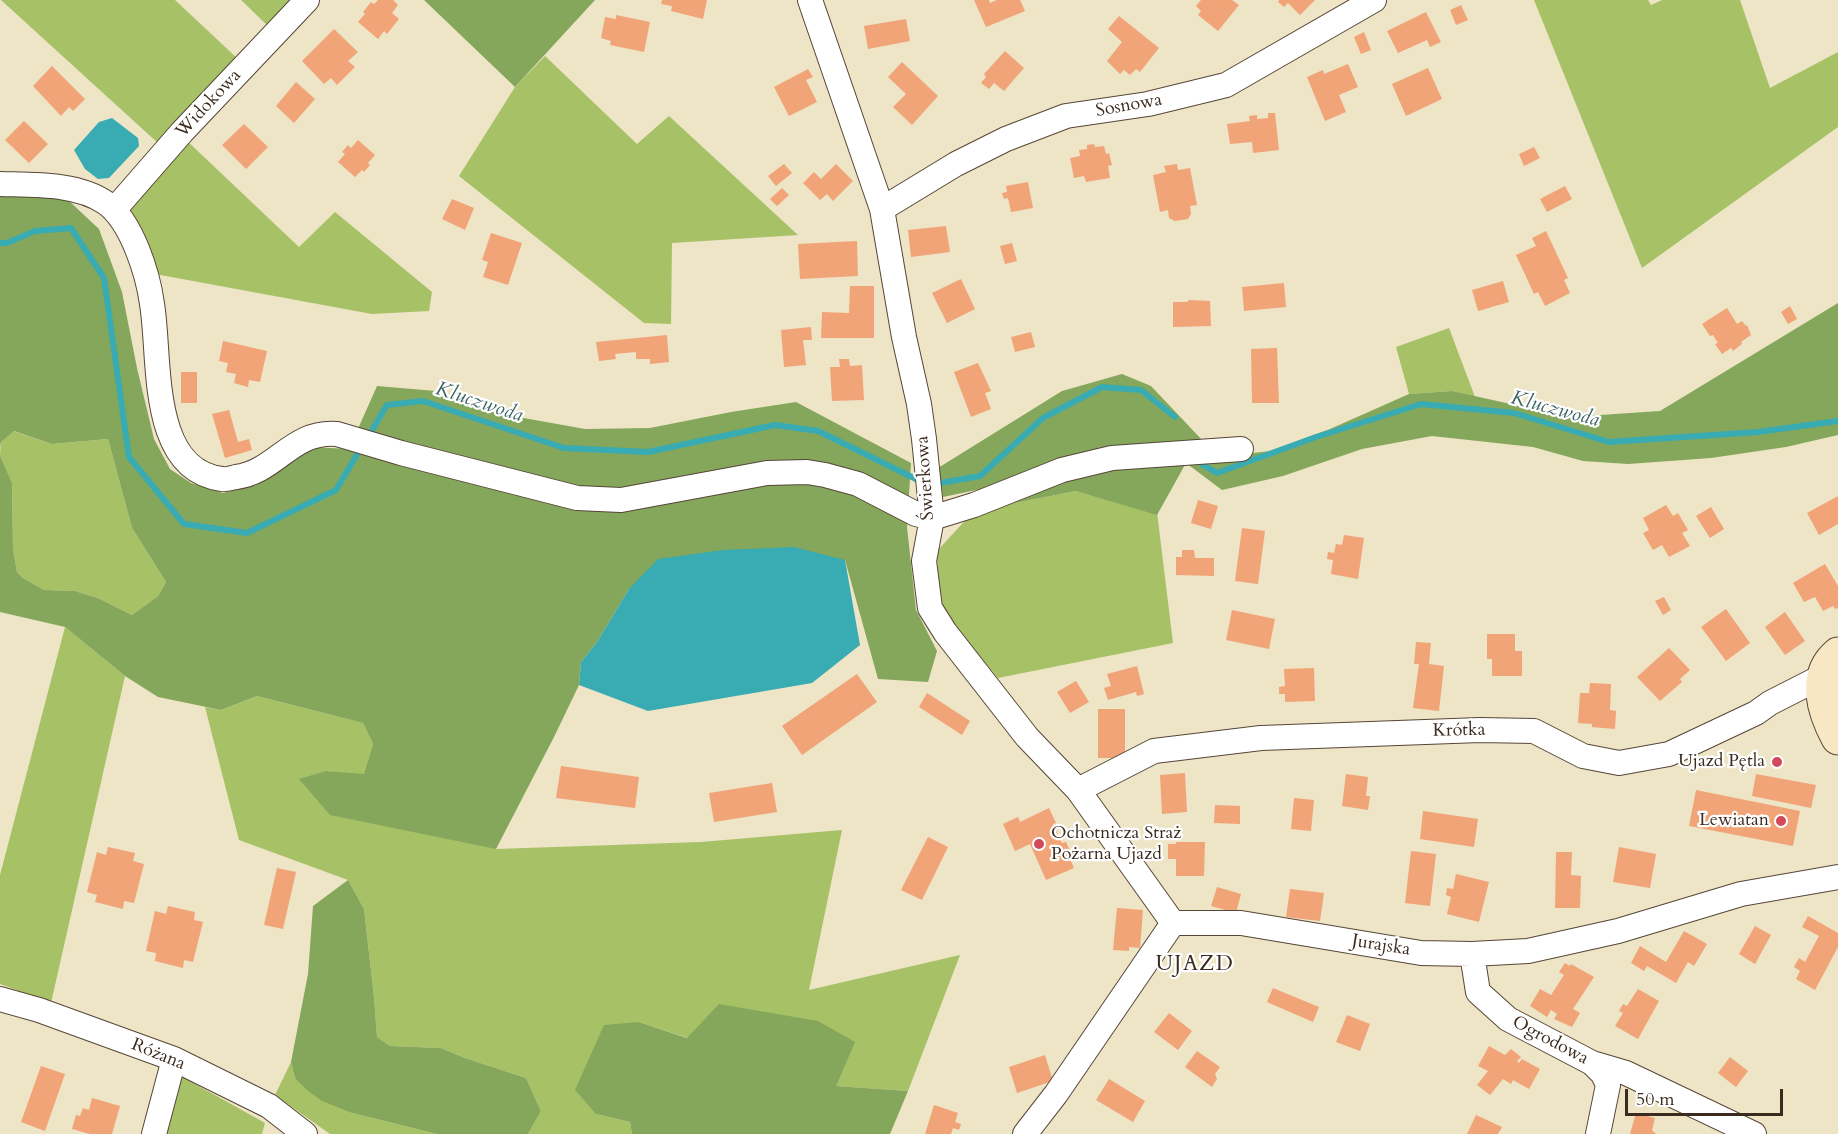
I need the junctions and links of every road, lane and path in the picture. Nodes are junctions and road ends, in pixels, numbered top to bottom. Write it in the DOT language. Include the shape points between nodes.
graph roads {
  1 [pos="307,0"];
  2 [pos="810,0"];
  3 [pos="1374,0"];
  4 [pos="0,184"];
  5 [pos="882,209"];
  6 [pos="114,210"];
  7 [pos="1241,449"];
  8 [pos="932,518"];
  9 [pos="1831,665"];
  10 [pos="1838,738"];
  11 [pos="1078,790"];
  12 [pos="1838,878"];
  13 [pos="1173,923"];
  14 [pos="1472,954"];
  15 [pos="0,999"];
  16 [pos="174,1059"];
  17 [pos="1592,1063"];
  18 [pos="154,1134"];
  19 [pos="305,1134"];
  20 [pos="1025,1134"];
  21 [pos="1598,1134"];
  22 [pos="1754,1134"];
  1 -- 6 [label="street, Widokowa"];
  2 -- 5 [label="street, Świerkowa"];
  3 -- 5 [label="street, Sosnowa" via="1226,85 1148,104 1066,116 966,159"];
  4 -- 6 [label="street" via="66,188 92,195"];
  5 -- 8 [label="street, Świerkowa" via="919,404"];
  6 -- 8 [label="street" via="129,234 153,305 158,378 170,435 181,457 201,472 223,479 248,476 301,440 327,433 577,498 621,500 767,472 807,472 858,484 916,514"];
  7 -- 8 [label="street" via="1112,458 1062,470"];
  8 -- 11 [label="street, Świerkowa" via="924,561 930,608 1027,737"];
  9 -- 10 [label="street" via="1822,694"];
  9 -- 11 [label="street, Krótka" via="1756,713 1669,754 1619,763 1583,756 1534,731 1272,738 1154,751"];
  11 -- 13 [label="street, Świerkowa"];
  12 -- 14 [label="street, Jurajska" via="1741,894 1618,931 1527,951"];
  13 -- 14 [label="street, Jurajska" via="1241,923 1421,953"];
  13 -- 20 [label="street"];
  14 -- 17 [label="street, Ogrodowa" via="1478,992 1508,1019"];
  15 -- 16 [label="street, Różana"];
  16 -- 18 [label="street"];
  16 -- 19 [label="street, Różana" via="269,1106"];
  17 -- 21 [label="street, Ogrodowa" via="1604,1074 1608,1085"];
  17 -- 22 [label="street" via="1626,1073"];
}
